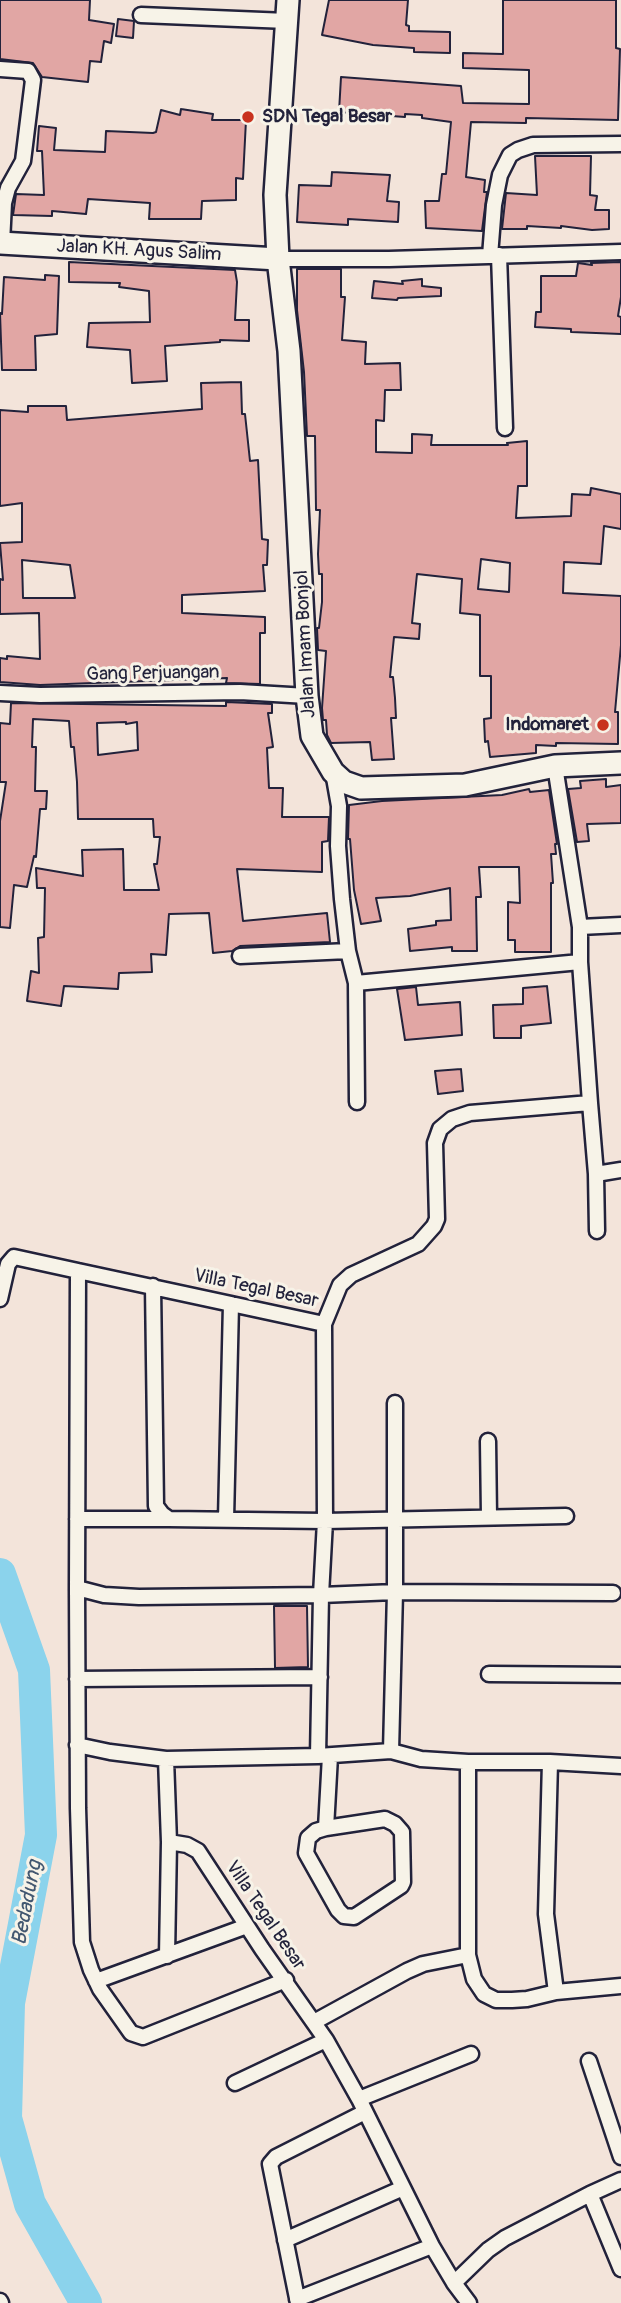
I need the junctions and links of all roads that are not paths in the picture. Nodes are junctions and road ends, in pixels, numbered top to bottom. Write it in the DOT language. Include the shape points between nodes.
graph roads {
  1 [pos="287,11"];
  2 [pos="141,15"];
  3 [pos="0,69"];
  4 [pos="621,144"];
  5 [pos="1,243"];
  6 [pos="621,252"];
  7 [pos="494,256"];
  8 [pos="278,259"];
  9 [pos="505,428"];
  10 [pos="0,693"];
  11 [pos="307,696"];
  12 [pos="621,763"];
  13 [pos="555,765"];
  14 [pos="333,772"];
  15 [pos="621,925"];
  16 [pos="580,928"];
  17 [pos="348,951"];
  18 [pos="240,956"];
  19 [pos="580,962"];
  20 [pos="356,983"];
  21 [pos="357,1102"];
  22 [pos="590,1103"];
  23 [pos="621,1170"];
  24 [pos="596,1174"];
  25 [pos="597,1231"];
  26 [pos="78,1270"];
  27 [pos="153,1286"];
  28 [pos="0,1299"];
  29 [pos="231,1304"];
  30 [pos="324,1324"];
  31 [pos="395,1403"];
  32 [pos="488,1441"];
  33 [pos="566,1516"];
  34 [pos="489,1517"];
  35 [pos="169,1518"];
  36 [pos="77,1519"];
  37 [pos="226,1519"];
  38 [pos="394,1519"];
  39 [pos="325,1521"];
  40 [pos="77,1588"];
  41 [pos="395,1592"];
  42 [pos="613,1593"];
  43 [pos="321,1595"];
  44 [pos="489,1674"];
  45 [pos="621,1675"];
  46 [pos="320,1677"];
  47 [pos="77,1679"];
  48 [pos="77,1745"];
  49 [pos="391,1751"];
  50 [pos="324,1756"];
  51 [pos="166,1759"];
  52 [pos="468,1762"];
  53 [pos="550,1762"];
  54 [pos="621,1766"];
  55 [pos="326,1828"];
  56 [pos="169,1842"];
  57 [pos="247,1926"];
  58 [pos="468,1955"];
  59 [pos="167,1956"];
  60 [pos="286,1980"];
  61 [pos="96,1981"];
  62 [pos="621,1986"];
  63 [pos="556,1992"];
  64 [pos="314,2022"];
  65 [pos="326,2040"];
  66 [pos="471,2054"];
  67 [pos="589,2062"];
  68 [pos="234,2083"];
  69 [pos="362,2105"];
  70 [pos="621,2157"];
  71 [pos="621,2180"];
  72 [pos="403,2188"];
  73 [pos="590,2194"];
  74 [pos="285,2240"];
  75 [pos="432,2246"];
  76 [pos="621,2269"];
  77 [pos="454,2284"];
  78 [pos="298,2301"];
  79 [pos="469,2303"];
  1 -- 2 [label="street"];
  1 -- 8 [label="street, Jalan Imam Bonjol" via="275,195"];
  3 -- 5 [label="street" via="28,71 33,80 23,160 4,203"];
  4 -- 7 [label="street" via="533,145 510,155 496,195"];
  5 -- 8 [label="street, Jalan KH. Agus Salim"];
  6 -- 7 [label="street"];
  7 -- 8 [label="street"];
  7 -- 9 [label="street"];
  8 -- 11 [label="street, Jalan Imam Bonjol" via="293,419"];
  10 -- 11 [label="street, Gang Perjuangan"];
  11 -- 14 [label="street, Jalan Imam Bonjol" via="312,736"];
  12 -- 13 [label="street"];
  13 -- 14 [label="street" via="465,785 361,788"];
  13 -- 16 [label="street"];
  14 -- 17 [label="street"];
  15 -- 16 [label="street"];
  16 -- 19 [label="street"];
  17 -- 18 [label="street"];
  17 -- 20 [label="street"];
  19 -- 20 [label="street"];
  19 -- 22 [label="street"];
  20 -- 21 [label="street"];
  22 -- 24 [label="street"];
  22 -- 30 [label="street, Villa Tegal Besar" via="470,1113 452,1119 440,1129 435,1143 434,1226 418,1244 351,1275 340,1285"];
  23 -- 24 [label="street"];
  24 -- 25 [label="street"];
  26 -- 27 [label="street, Villa Tegal Besar"];
  26 -- 28 [label="street, Villa Tegal Besar" via="14,1257"];
  26 -- 36 [label="street"];
  27 -- 29 [label="street, Villa Tegal Besar"];
  27 -- 35 [label="street" via="156,1506"];
  29 -- 30 [label="street, Villa Tegal Besar"];
  29 -- 37 [label="street"];
  30 -- 39 [label="street"];
  31 -- 38 [label="street"];
  32 -- 34 [label="street"];
  33 -- 34 [label="street"];
  34 -- 38 [label="street"];
  35 -- 36 [label="street"];
  35 -- 37 [label="street"];
  36 -- 40 [label="street"];
  37 -- 39 [label="street"];
  38 -- 39 [label="street"];
  38 -- 41 [label="street"];
  39 -- 43 [label="street"];
  40 -- 43 [label="street" via="139,1597"];
  40 -- 47 [label="street"];
  41 -- 42 [label="street"];
  41 -- 43 [label="street"];
  41 -- 49 [label="street"];
  43 -- 46 [label="street"];
  44 -- 45 [label="street"];
  46 -- 47 [label="street"];
  46 -- 50 [label="street"];
  47 -- 48 [label="street"];
  48 -- 51 [label="street"];
  48 -- 61 [label="street" via="82,1942"];
  49 -- 50 [label="street"];
  49 -- 52 [label="street" via="421,1759"];
  50 -- 51 [label="street"];
  50 -- 55 [label="street"];
  51 -- 56 [label="street"];
  52 -- 53 [label="street"];
  52 -- 58 [label="street"];
  53 -- 54 [label="street"];
  53 -- 63 [label="street" via="546,1914"];
  55 -- 55 [label="street" via="385,1819 395,1824 402,1832 401,1886 354,1917 340,1914 306,1853 308,1838"];
  56 -- 57 [label="street, Villa Tegal Besar" via="198,1851"];
  56 -- 59 [label="street"];
  57 -- 59 [label="street"];
  57 -- 60 [label="street, Villa Tegal Besar"];
  58 -- 63 [label="street" via="474,1979 484,1994 496,2000"];
  58 -- 64 [label="street" via="423,1964"];
  59 -- 61 [label="street"];
  60 -- 61 [label="street" via="143,2037 131,2033"];
  60 -- 64 [label="street, Villa Tegal Besar"];
  62 -- 63 [label="street"];
  64 -- 65 [label="street, Villa Tegal Besar"];
  65 -- 68 [label="street"];
  65 -- 69 [label="street, Villa Tegal Besar"];
  66 -- 69 [label="street"];
  67 -- 70 [label="street"];
  69 -- 72 [label="street, Villa Tegal Besar"];
  69 -- 74 [label="street" via="270,2164"];
  71 -- 73 [label="street"];
  72 -- 74 [label="street"];
  72 -- 75 [label="street, Villa Tegal Besar"];
  73 -- 76 [label="street"];
  73 -- 77 [label="street" via="488,2249"];
  74 -- 78 [label="street"];
  75 -- 77 [label="street, Villa Tegal Besar"];
  75 -- 78 [label="street"];
  77 -- 79 [label="street, Villa Tegal Besar"];
}
